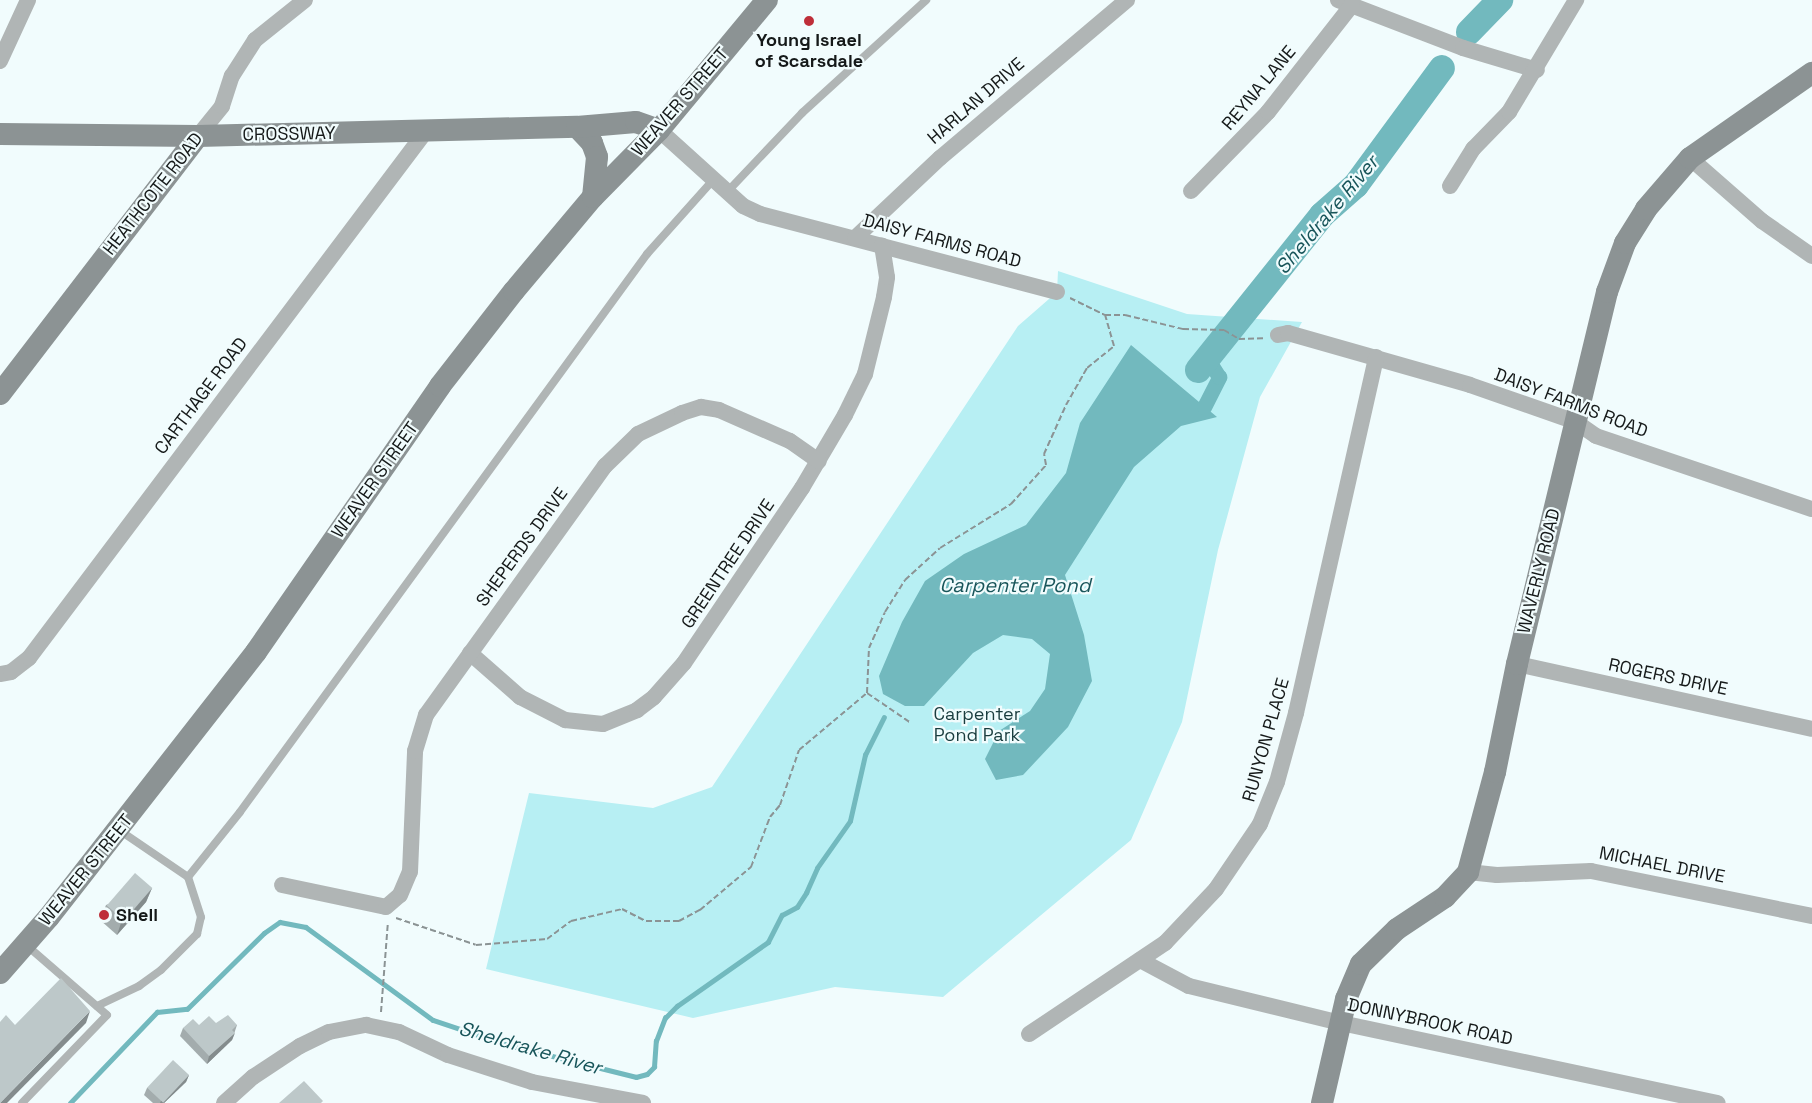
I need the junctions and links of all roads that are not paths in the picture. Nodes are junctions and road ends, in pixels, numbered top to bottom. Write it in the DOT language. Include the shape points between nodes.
graph roads {
  1 [pos="28,0"];
  2 [pos="305,0"];
  3 [pos="767,0"];
  4 [pos="926,0"];
  5 [pos="1127,0"];
  6 [pos="1576,0"];
  7 [pos="1345,3"];
  8 [pos="0,61"];
  9 [pos="1537,70"];
  10 [pos="1812,73"];
  11 [pos="577,127"];
  12 [pos="659,130"];
  13 [pos="426,131"];
  14 [pos="0,134"];
  15 [pos="198,136"];
  16 [pos="1689,158"];
  17 [pos="714,179"];
  18 [pos="1450,186"];
  19 [pos="728,191"];
  20 [pos="1191,192"];
  21 [pos="593,197"];
  22 [pos="855,238"];
  23 [pos="882,245"];
  24 [pos="1812,256"];
  25 [pos="1057,292"];
  26 [pos="1278,335"];
  27 [pos="1376,357"];
  28 [pos="2,386"];
  29 [pos="1576,422"];
  30 [pos="819,461"];
  31 [pos="1812,509"];
  32 [pos="470,653"];
  33 [pos="1517,664"];
  34 [pos="0,674"];
  35 [pos="1812,729"];
  36 [pos="118,830"];
  37 [pos="1467,872"];
  38 [pos="188,877"];
  39 [pos="282,885"];
  40 [pos="1812,916"];
  41 [pos="25,944"];
  42 [pos="1140,960"];
  43 [pos="0,973"];
  44 [pos="96,1006"];
  45 [pos="1341,1023"];
  46 [pos="1029,1034"];
  47 [pos="22,1103"];
  48 [pos="224,1103"];
  49 [pos="643,1103"];
  50 [pos="1322,1103"];
  51 [pos="1718,1103"];
  1 -- 8 [label="street"];
  2 -- 15 [label="street, HEATHCOTE ROAD" via="255,40 232,76 222,106"];
  3 -- 12 [label="street, WEAVER STREET"];
  4 -- 19 [label="lane" via="802,113"];
  5 -- 22 [label="street, HARLAN DRIVE" via="940,158"];
  6 -- 9 [label="street"];
  7 -- 9 [label="street" via="1463,48"];
  7 -- 20 [label="street, REYNA LANE" via="1268,112"];
  9 -- 18 [label="street" via="1509,112 1473,149"];
  10 -- 16 [label="street, WAVERLY ROAD"];
  11 -- 12 [label="street, CROSSWAY" via="636,122"];
  11 -- 13 [label="street, CROSSWAY"];
  11 -- 21 [label="street" via="592,143 597,157"];
  12 -- 17 [label="street, DAISY FARMS ROAD"];
  12 -- 21 [label="street, WEAVER STREET"];
  13 -- 15 [label="street, CROSSWAY"];
  13 -- 34 [label="street, CARTHAGE ROAD" via="29,658 11,672"];
  14 -- 15 [label="street, CROSSWAY"];
  15 -- 28 [label="street, HEATHCOTE ROAD"];
  16 -- 24 [label="street" via="1762,221"];
  16 -- 29 [label="street, WAVERLY ROAD" via="1646,209 1626,243 1607,292"];
  17 -- 19 [label="street, DAISY FARMS ROAD"];
  17 -- 38 [label="lane" via="647,255"];
  19 -- 22 [label="street, DAISY FARMS ROAD" via="743,206 760,214"];
  21 -- 36 [label="street, WEAVER STREET" via="440,386 256,652"];
  22 -- 23 [label="street, DAISY FARMS ROAD"];
  23 -- 25 [label="street, DAISY FARMS ROAD"];
  23 -- 30 [label="street, GREENTREE DRIVE" via="887,278 865,374"];
  26 -- 27 [label="street, DAISY FARMS ROAD" via="1288,333"];
  27 -- 29 [label="street, DAISY FARMS ROAD"];
  27 -- 42 [label="street, RUNYON PLACE" via="1277,782 1260,824 1234,866 1165,943"];
  29 -- 31 [label="street, DAISY FARMS ROAD" via="1596,436"];
  29 -- 33 [label="street, WAVERLY ROAD"];
  30 -- 32 [label="street, SHEPERDS DRIVE" via="790,441 719,410 701,407 656,425 621,448 605,466"];
  30 -- 32 [label="street, GREENTREE DRIVE" via="684,663 637,710 603,724 565,720 520,697"];
  32 -- 39 [label="street, SHEPERDS DRIVE" via="438,696 419,731 410,872 400,895 386,907"];
  33 -- 35 [label="street, ROGERS DRIVE"];
  33 -- 37 [label="street, WAVERLY ROAD" via="1496,772"];
  36 -- 38 [label="lane"];
  36 -- 41 [label="street, WEAVER STREET"];
  37 -- 40 [label="street, MICHAEL DRIVE" via="1618,874"];
  37 -- 45 [label="street, WAVERLY ROAD" via="1445,897 1371,952 1352,980"];
  38 -- 44 [label="lane" via="201,917 197,934 139,986"];
  41 -- 43 [label="street, WEAVER STREET"];
  41 -- 44 [label="lane"];
  42 -- 45 [label="street, DONNYBROOK ROAD" via="1189,986"];
  42 -- 46 [label="street, RUNYON PLACE"];
  44 -- 47 [label="lane" via="107,1015"];
  45 -- 50 [label="street, WAVERLY ROAD"];
  45 -- 51 [label="street, DONNYBROOK ROAD"];
  48 -- 49 [label="street" via="300,1046 328,1032 352,1026 380,1027 492,1070"];
}
